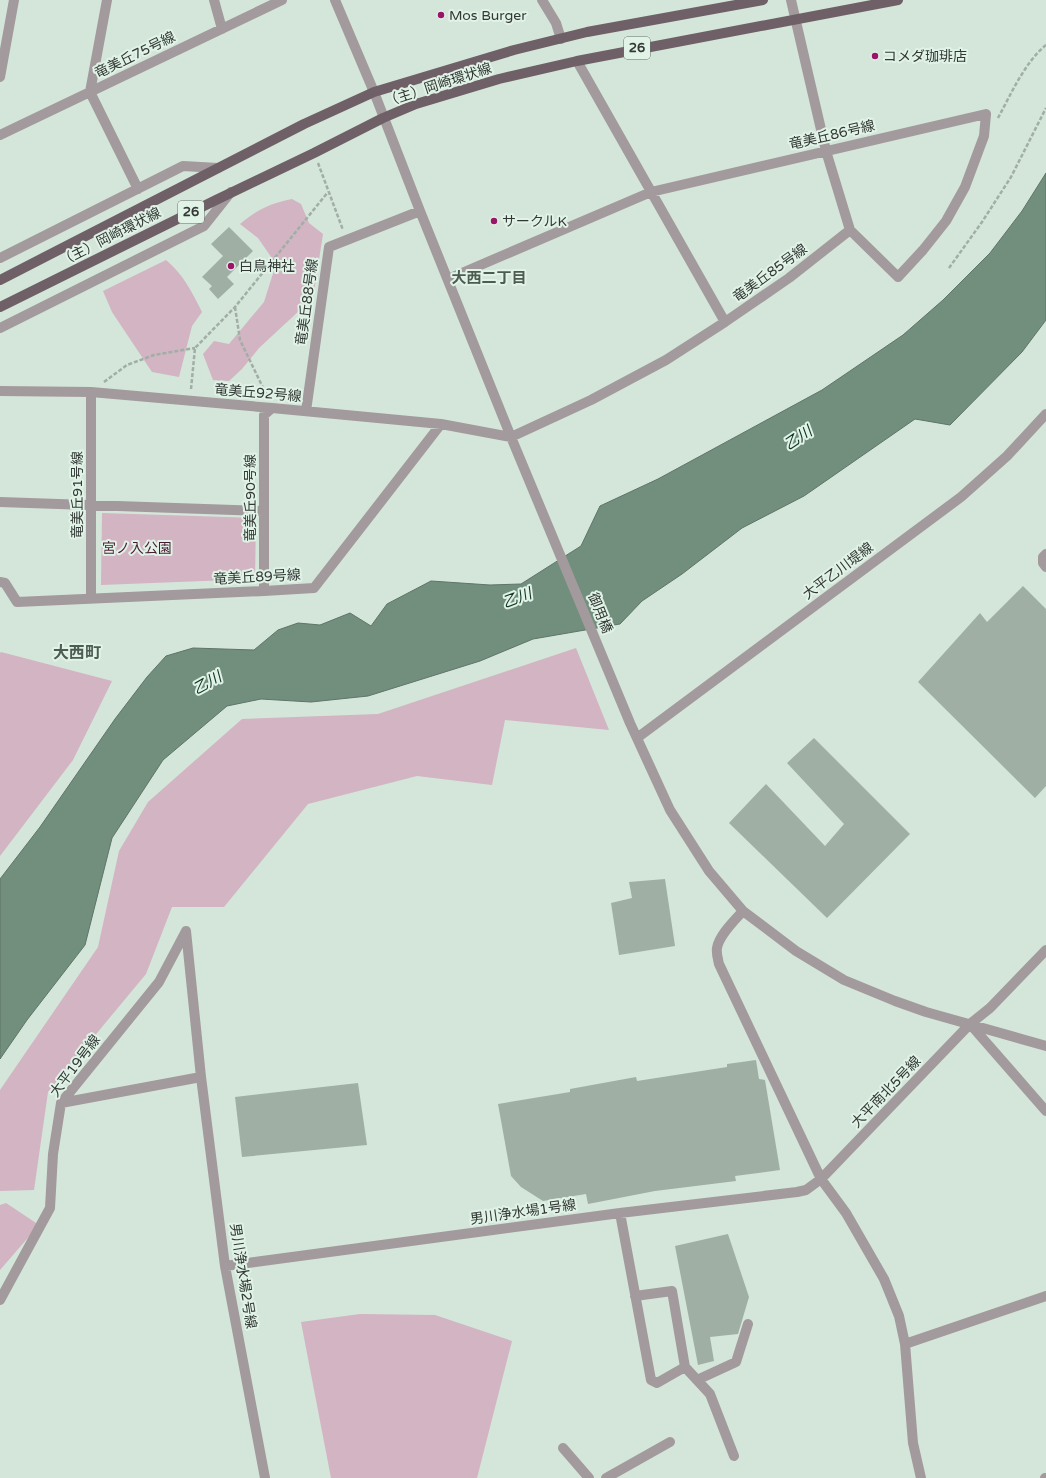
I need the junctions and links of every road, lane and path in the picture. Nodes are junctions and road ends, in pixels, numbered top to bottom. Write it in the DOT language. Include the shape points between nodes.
graph roads {
  1 [pos="14,0"];
  2 [pos="107,0"];
  3 [pos="214,0"];
  4 [pos="282,0"];
  5 [pos="335,0"];
  6 [pos="542,0"];
  7 [pos="763,0"];
  8 [pos="791,0"];
  9 [pos="898,0"];
  10 [pos="796,19"];
  11 [pos="222,29"];
  12 [pos="561,39"];
  13 [pos="1046,45"];
  14 [pos="577,61"];
  15 [pos="0,77"];
  16 [pos="90,92"];
  17 [pos="374,92"];
  18 [pos="1046,108"];
  19 [pos="382,118"];
  20 [pos="997,119"];
  21 [pos="0,136"];
  22 [pos="826,151"];
  23 [pos="314,153"];
  24 [pos="218,168"];
  25 [pos="138,189"];
  26 [pos="231,192"];
  27 [pos="328,192"];
  28 [pos="651,192"];
  29 [pos="420,211"];
  30 [pos="850,230"];
  31 [pos="347,240"];
  32 [pos="0,258"];
  33 [pos="949,268"];
  34 [pos="448,279"];
  35 [pos="0,280"];
  36 [pos="0,307"];
  37 [pos="234,307"];
  38 [pos="725,322"];
  39 [pos="0,328"];
  40 [pos="195,348"];
  41 [pos="0,391"];
  42 [pos="91,392"];
  43 [pos="191,401"];
  44 [pos="272,408"];
  45 [pos="306,411"];
  46 [pos="1046,414"];
  47 [pos="441,424"];
  48 [pos="511,437"];
  49 [pos="0,502"];
  50 [pos="90,505"];
  51 [pos="263,511"];
  52 [pos="1046,554"];
  53 [pos="1046,567"];
  54 [pos="0,582"];
  55 [pos="264,591"];
  56 [pos="90,598"];
  57 [pos="637,738"];
  58 [pos="744,911"];
  59 [pos="186,931"];
  60 [pos="1046,950"];
  61 [pos="970,1024"];
  62 [pos="1046,1046"];
  63 [pos="201,1076"];
  64 [pos="61,1103"];
  65 [pos="1046,1111"];
  66 [pos="821,1179"];
  67 [pos="620,1213"];
  68 [pos="225,1266"];
  69 [pos="635,1296"];
  70 [pos="1046,1296"];
  71 [pos="0,1300"];
  72 [pos="748,1324"];
  73 [pos="905,1344"];
  74 [pos="685,1367"];
  75 [pos="697,1380"];
  76 [pos="670,1442"];
  77 [pos="562,1448"];
  78 [pos="734,1456"];
  79 [pos="265,1478"];
  80 [pos="589,1478"];
  81 [pos="606,1478"];
  82 [pos="921,1478"];
  1 -- 15 [label="street"];
  2 -- 16 [label="street"];
  3 -- 11 [label="street"];
  4 -- 11 [label="street, 竜美丘75号線"];
  5 -- 17 [label="street, 御用橋"];
  6 -- 12 [label="street" via="556,24"];
  7 -- 12 [label="main road, （主）岡崎環状線 / 26"];
  8 -- 10 [label="street"];
  9 -- 10 [label="main road, （主）岡崎環状線 / 26"];
  10 -- 14 [label="main road, （主）岡崎環状線 / 26"];
  10 -- 22 [label="street"];
  11 -- 16 [label="street, 竜美丘75号線"];
  12 -- 17 [label="main road, （主）岡崎環状線 / 26" via="514,50"];
  13 -- 20 [label="path" via="1027,67"];
  14 -- 19 [label="main road, （主）岡崎環状線 / 26" via="499,79 416,104"];
  14 -- 28 [label="street"];
  16 -- 21 [label="street, 竜美丘75号線"];
  16 -- 25 [label="street"];
  17 -- 19 [label="street, 御用橋"];
  17 -- 24 [label="main road, （主）岡崎環状線 / 26" via="336,108"];
  18 -- 33 [label="path" via="1011,177"];
  19 -- 23 [label="main road, （主）岡崎環状線 / 26"];
  19 -- 29 [label="street, 御用橋"];
  22 -- 28 [label="street, 竜美丘86号線"];
  22 -- 30 [label="street"];
  22 -- 30 [label="street, 竜美丘86号線" via="986,114 984,136 965,187 946,221 898,277"];
  23 -- 26 [label="main road, （主）岡崎環状線 / 26"];
  23 -- 27 [label="path"];
  24 -- 25 [label="street" via="183,166"];
  24 -- 35 [label="main road, （主）岡崎環状線 / 26"];
  25 -- 32 [label="street"];
  26 -- 36 [label="main road, （主）岡崎環状線 / 26"];
  26 -- 39 [label="street" via="204,226"];
  27 -- 31 [label="path"];
  27 -- 37 [label="path"];
  28 -- 34 [label="street, 竜美丘86号線"];
  28 -- 38 [label="street"];
  29 -- 31 [label="street, 竜美丘88号線"];
  29 -- 34 [label="street, 御用橋"];
  30 -- 38 [label="street, 竜美丘85号線" via="789,278"];
  31 -- 45 [label="street, 竜美丘88号線" via="329,247"];
  34 -- 48 [label="street, 御用橋"];
  37 -- 40 [label="path"];
  37 -- 44 [label="path" via="240,340"];
  38 -- 48 [label="street, 竜美丘85号線" via="666,360 598,397"];
  40 -- 42 [label="path" via="154,355 127,365"];
  40 -- 43 [label="path"];
  41 -- 42 [label="street, 竜美丘92号線"];
  42 -- 43 [label="street, 竜美丘92号線"];
  42 -- 50 [label="street, 竜美丘91号線"];
  43 -- 44 [label="street, 竜美丘92号線"];
  44 -- 45 [label="street, 竜美丘92号線"];
  44 -- 51 [label="street, 竜美丘90号線" via="264,415"];
  45 -- 47 [label="street, 竜美丘92号線"];
  46 -- 57 [label="street, 大平乙川堤線" via="1007,456 961,497"];
  47 -- 48 [label="street, 竜美丘92号線"];
  47 -- 55 [label="street, 竜美丘89号線" via="314,588"];
  48 -- 57 [label="street, 御用橋"];
  49 -- 50 [label="street"];
  50 -- 51 [label="street"];
  50 -- 56 [label="street, 竜美丘91号線"];
  51 -- 55 [label="street, 竜美丘90号線"];
  52 -- 53 [label="street" via="1043,557"];
  54 -- 56 [label="street, 竜美丘89号線" via="5,583 17,602"];
  55 -- 56 [label="street, 竜美丘89号線"];
  57 -- 58 [label="street, 御用橋" via="670,810 709,871"];
  58 -- 61 [label="street, 御用橋" via="796,951 844,980 895,1001"];
  58 -- 66 [label="street" via="718,943 719,964"];
  59 -- 63 [label="street, 男川浄水場2号線"];
  59 -- 64 [label="street, 大平19号線" via="159,982"];
  60 -- 61 [label="street, 大平南北5号線" via="990,1008"];
  61 -- 62 [label="street, 御用橋"];
  61 -- 65 [label="street"];
  61 -- 66 [label="street, 大平南北5号線"];
  63 -- 64 [label="street"];
  63 -- 68 [label="street, 男川浄水場2号線"];
  64 -- 71 [label="street, 大平19号線" via="53,1154 50,1208"];
  66 -- 67 [label="street, 男川浄水場1号線" via="806,1190 797,1192"];
  66 -- 73 [label="street" via="846,1213 884,1279 899,1316"];
  67 -- 68 [label="street, 男川浄水場1号線"];
  67 -- 69 [label="street"];
  68 -- 79 [label="street, 男川浄水場2号線"];
  69 -- 74 [label="street" via="672,1291"];
  69 -- 74 [label="street" via="652,1380 657,1383"];
  70 -- 73 [label="street"];
  72 -- 75 [label="street" via="736,1362"];
  73 -- 82 [label="street" via="913,1444"];
  74 -- 75 [label="street"];
  75 -- 78 [label="street" via="710,1394"];
  76 -- 81 [label="street"];
  77 -- 80 [label="street"];
}
